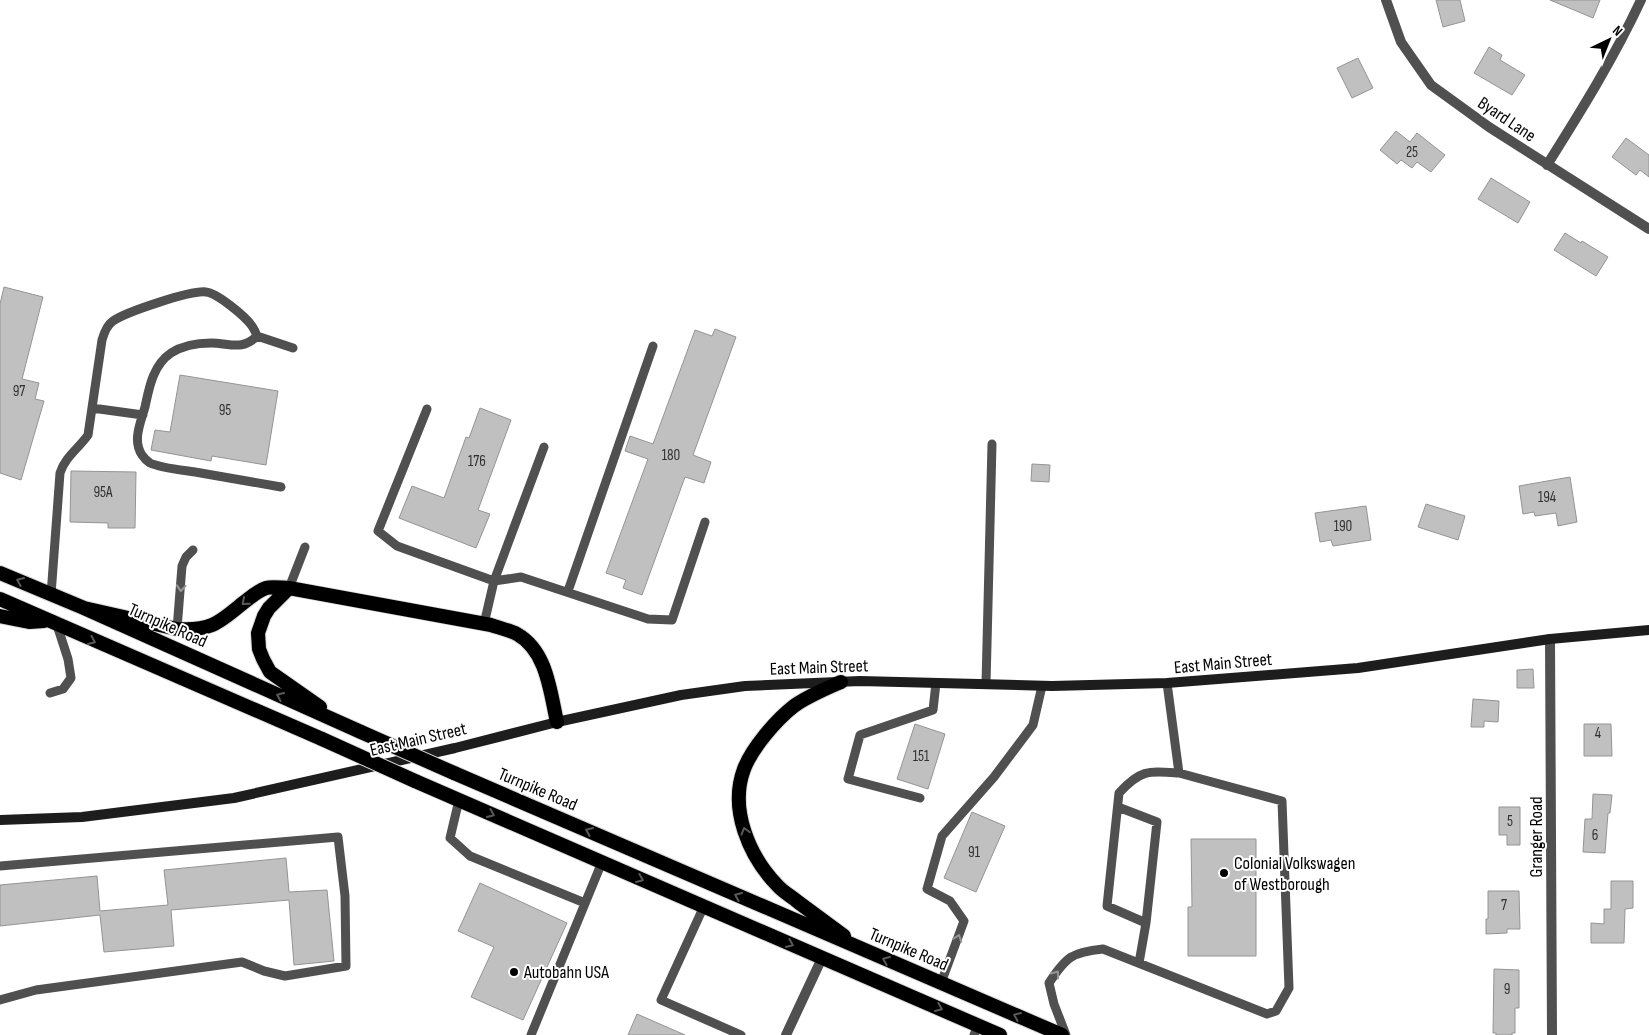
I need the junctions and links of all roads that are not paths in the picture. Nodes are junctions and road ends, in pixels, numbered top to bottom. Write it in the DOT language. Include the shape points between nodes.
graph roads {
  1 [pos="1386,0"];
  2 [pos="1641,0"];
  3 [pos="1547,165"];
  4 [pos="1649,229"];
  5 [pos="257,336"];
  6 [pos="653,346"];
  7 [pos="293,348"];
  8 [pos="92,408"];
  9 [pos="427,409"];
  10 [pos="142,415"];
  11 [pos="992,444"];
  12 [pos="544,447"];
  13 [pos="281,487"];
  14 [pos="705,522"];
  15 [pos="305,547"];
  16 [pos="193,550"];
  17 [pos="0,573"];
  18 [pos="494,581"];
  19 [pos="289,588"];
  20 [pos="568,591"];
  21 [pos="51,595"];
  22 [pos="0,600"];
  23 [pos="84,608"];
  24 [pos="0,616"];
  25 [pos="52,623"];
  26 [pos="484,624"];
  27 [pos="177,629"];
  28 [pos="1649,630"];
  29 [pos="1550,639"];
  30 [pos="841,682"];
  31 [pos="936,683"];
  32 [pos="986,684"];
  33 [pos="1167,684"];
  34 [pos="1042,686"];
  35 [pos="50,694"];
  36 [pos="341,722"];
  37 [pos="557,722"];
  38 [pos="1179,773"];
  39 [pos="920,798"];
  40 [pos="459,800"];
  41 [pos="1118,807"];
  42 [pos="0,820"];
  43 [pos="602,862"];
  44 [pos="0,866"];
  45 [pos="585,903"];
  46 [pos="704,906"];
  47 [pos="1146,923"];
  48 [pos="863,950"];
  49 [pos="822,958"];
  50 [pos="1139,963"];
  51 [pos="941,983"];
  52 [pos="0,1000"];
  53 [pos="976,1030"];
  54 [pos="531,1035"];
  55 [pos="741,1035"];
  56 [pos="786,1035"];
  57 [pos="1000,1035"];
  58 [pos="1062,1035"];
  59 [pos="1066,1035"];
  60 [pos="1552,1035"];
  1 -- 3 [label="street, Byard Lane" via="1400,42 1431,86"];
  2 -- 3 [label="street" via="1606,68"];
  3 -- 4 [label="street, Byard Lane"];
  5 -- 7 [label="lane"];
  5 -- 8 [label="lane" via="243,317 207,292 195,292 120,317 105,330"];
  5 -- 10 [label="lane" via="242,346 210,343 188,346 171,353 154,373"];
  6 -- 20 [label="lane"];
  8 -- 10 [label="lane"];
  8 -- 21 [label="lane" via="88,435 63,462 60,473"];
  9 -- 18 [label="lane" via="378,531 397,546"];
  10 -- 13 [label="lane" via="138,447 152,464"];
  11 -- 32 [label="lane"];
  12 -- 18 [label="lane"];
  14 -- 20 [label="lane" via="672,620 648,619"];
  15 -- 19 [label="lane"];
  16 -- 27 [label="lane, one-way" via="182,566"];
  21 -- 17 [label="highway, Turnpike Road, one-way"];
  18 -- 20 [label="lane" via="521,577"];
  18 -- 26 [label="lane"];
  19 -- 26 [label="highway"];
  19 -- 27 [label="highway, one-way" via="267,588 209,627"];
  19 -- 36 [label="highway" via="269,608 260,624 257,641 263,659 270,672"];
  21 -- 23 [label="highway, Turnpike Road"];
  22 -- 25 [label="highway"];
  23 -- 27 [label="highway"];
  36 -- 23 [label="highway, Turnpike Road, one-way"];
  24 -- 25 [label="highway"];
  25 -- 35 [label="lane" via="68,659 71,678 63,689"];
  25 -- 40 [label="highway, one-way, bridge"];
  26 -- 37 [label="highway" via="516,634 531,645 547,676"];
  28 -- 29 [label="main road, East Main Street"];
  29 -- 33 [label="main road, East Main Street" via="1358,668"];
  29 -- 60 [label="street, Granger Road"];
  30 -- 31 [label="main road, East Main Street"];
  30 -- 37 [label="main road, East Main Street" via="745,686 681,695"];
  48 -- 30 [label="highway, one-way" via="778,887 760,866 747,840 740,802 744,768 768,733 794,706"];
  31 -- 32 [label="main road, East Main Street"];
  31 -- 39 [label="lane" via="933,710 860,735 848,779"];
  32 -- 34 [label="main road, East Main Street"];
  33 -- 34 [label="main road, East Main Street"];
  33 -- 38 [label="lane"];
  51 -- 34 [label="lane, one-way" via="964,921 950,901 927,889 942,836 994,778 1033,725"];
  48 -- 36 [label="highway, Turnpike Road, one-way, bridge"];
  37 -- 42 [label="main road, East Main Street" via="234,798 82,818"];
  38 -- 41 [label="lane" via="1152,771 1137,776 1119,793"];
  38 -- 50 [label="lane" via="1282,801 1288,988 1276,1011 1267,1014"];
  40 -- 43 [label="highway, one-way"];
  40 -- 45 [label="lane" via="450,838 470,856"];
  41 -- 47 [label="lane" via="1107,906"];
  41 -- 47 [label="lane" via="1157,822"];
  43 -- 45 [label="lane"];
  43 -- 46 [label="highway, one-way"];
  44 -- 52 [label="lane" via="338,838 345,896 346,966 285,976 242,962 36,990"];
  45 -- 54 [label="lane"];
  46 -- 49 [label="highway, one-way"];
  46 -- 55 [label="lane" via="661,1000"];
  47 -- 50 [label="lane"];
  51 -- 48 [label="highway, Turnpike Road, one-way"];
  49 -- 53 [label="highway, one-way"];
  49 -- 56 [label="street"];
  59 -- 50 [label="lane, one-way" via="1049,983 1068,958 1083,951 1103,949"];
  58 -- 51 [label="highway, Turnpike Road, one-way"];
  53 -- 57 [label="highway"];
}
